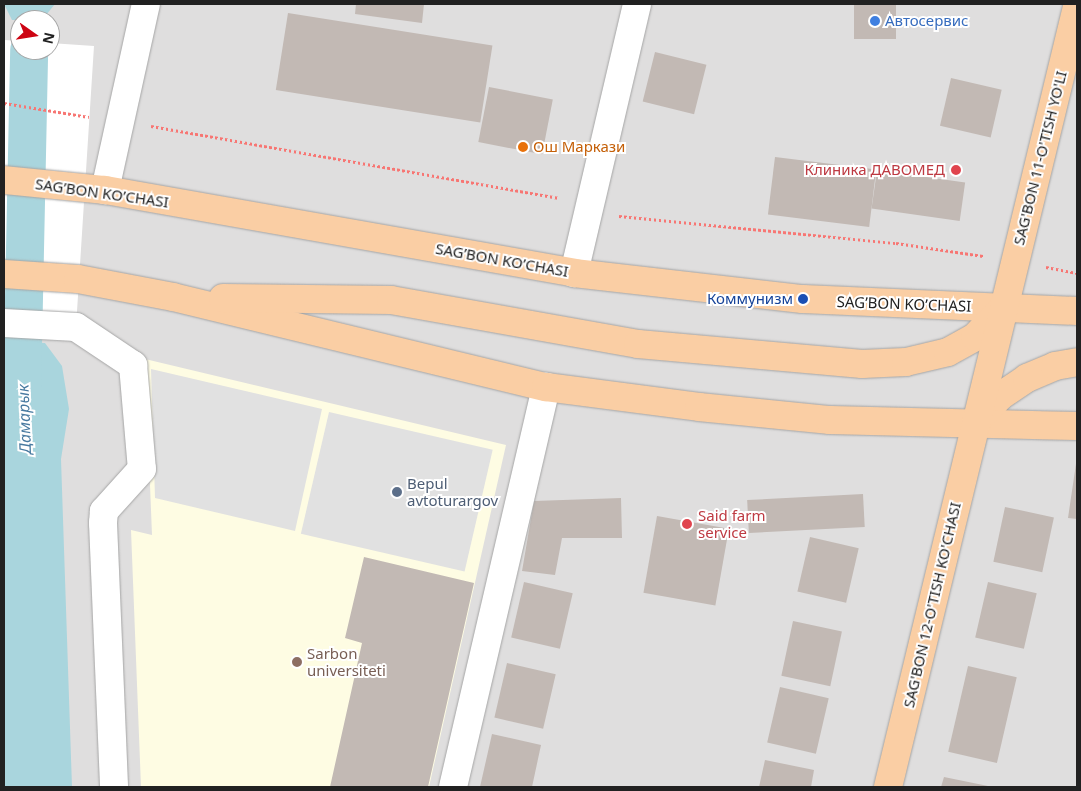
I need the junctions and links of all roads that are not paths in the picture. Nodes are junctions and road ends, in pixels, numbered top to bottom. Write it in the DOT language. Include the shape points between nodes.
graph roads {
  1 [pos="146,4"];
  2 [pos="637,4"];
  3 [pos="1077,7"];
  4 [pos="4,180"];
  5 [pos="96,189"];
  6 [pos="574,273"];
  7 [pos="4,274"];
  8 [pos="173,297"];
  9 [pos="1003,308"];
  10 [pos="1077,311"];
  11 [pos="4,323"];
  12 [pos="1077,362"];
  13 [pos="546,387"];
  14 [pos="975,423"];
  15 [pos="1077,426"];
  16 [pos="114,787"];
  17 [pos="452,787"];
  18 [pos="888,787"];
  1 -- 5 [label="street" via="120,120"];
  2 -- 6 [label="street"];
  3 -- 9 [label="main road, SAG'BON 11-O'TISH YO'LI"];
  4 -- 5 [label="main road, SAG’BON KO’CHASI"];
  5 -- 6 [label="main road, SAG’BON KO’CHASI"];
  6 -- 9 [label="main road, SAG’BON KO’CHASI" via="803,299"];
  7 -- 8 [label="main road" via="78,279"];
  8 -- 9 [label="main road" via="391,300 638,344 862,364 899,363 948,352 975,337"];
  8 -- 13 [label="main road"];
  9 -- 10 [label="main road, SAG’BON KO’CHASI"];
  9 -- 14 [label="main road, SAG'BON 11-O'TISH YO'LI"];
  11 -- 16 [label="street" via="76,327 133,365 142,468 104,511 103,523"];
  12 -- 14 [label="main road" via="1055,366 1027,378 999,397"];
  13 -- 14 [label="main road" via="830,420"];
  13 -- 17 [label="street"];
  14 -- 15 [label="main road"];
  14 -- 18 [label="main road, SAG'BON 12-O'TISH KO'CHASI"];
}
